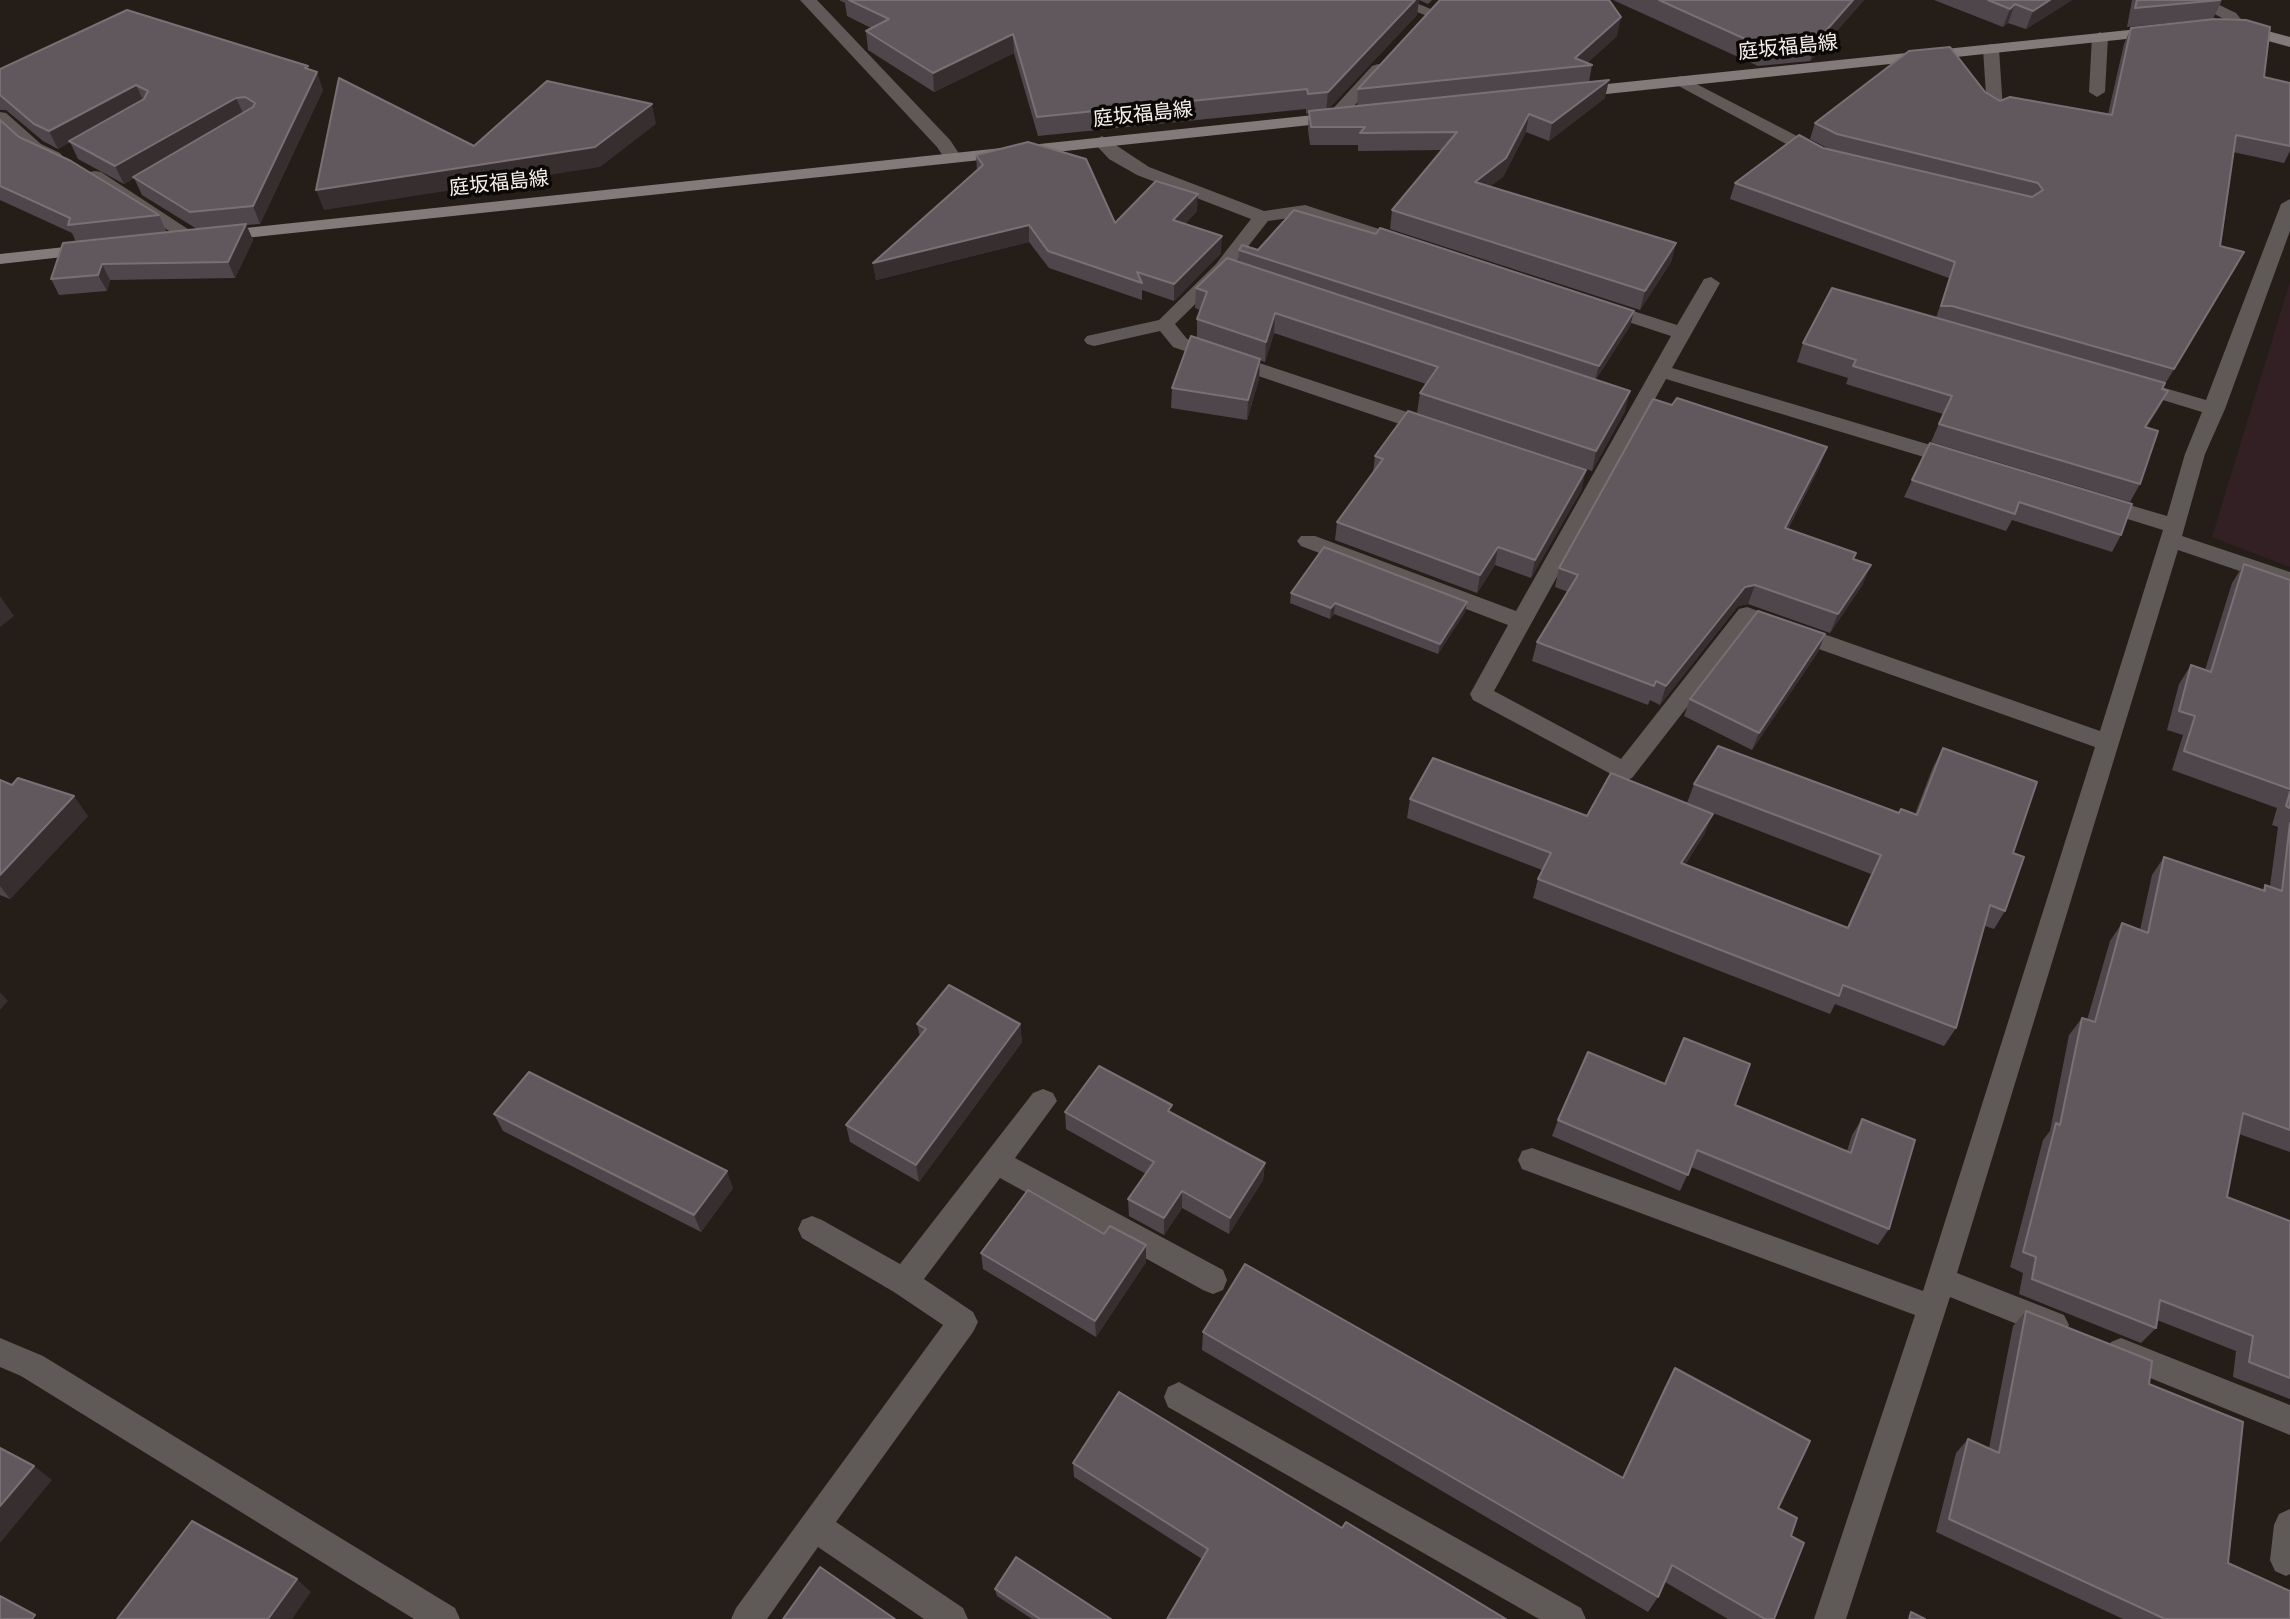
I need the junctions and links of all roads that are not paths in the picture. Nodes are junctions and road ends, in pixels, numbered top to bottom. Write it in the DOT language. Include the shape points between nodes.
graph roads {
  1 [pos="808,0"];
  2 [pos="1394,0"];
  3 [pos="1444,0"];
  4 [pos="2196,0"];
  5 [pos="2208,27"];
  6 [pos="2240,28"];
  7 [pos="2177,30"];
  8 [pos="2100,37"];
  9 [pos="2290,42"];
  10 [pos="1991,49"];
  11 [pos="1388,59"];
  12 [pos="1681,81"];
  13 [pos="1660,83"];
  14 [pos="2097,92"];
  15 [pos="1567,93"];
  16 [pos="1689,102"];
  17 [pos="1995,110"];
  18 [pos="1365,114"];
  19 [pos="0,117"];
  20 [pos="1334,118"];
  21 [pos="1102,141"];
  22 [pos="953,158"];
  23 [pos="1839,162"];
  24 [pos="2290,204"];
  25 [pos="1262,217"];
  26 [pos="194,239"];
  27 [pos="164,242"];
  28 [pos="105,248"];
  29 [pos="1425,250"];
  30 [pos="0,259"];
  31 [pos="1711,283"];
  32 [pos="1576,298"];
  33 [pos="1165,324"];
  34 [pos="1682,333"];
  35 [pos="1094,340"];
  36 [pos="1660,371"];
  37 [pos="2123,382"];
  38 [pos="2215,409"];
  39 [pos="1449,434"];
  40 [pos="1979,467"];
  41 [pos="2085,498"];
  42 [pos="2173,533"];
  43 [pos="1308,541"];
  44 [pos="2290,580"];
  45 [pos="1522,622"];
  46 [pos="2108,743"];
  47 [pos="1043,1101"];
  48 [pos="1532,1160"];
  49 [pos="996,1162"];
  50 [pos="812,1229"];
  51 [pos="1213,1280"];
  52 [pos="1941,1280"];
  53 [pos="904,1282"];
  54 [pos="1932,1308"];
  55 [pos="0,1352"];
  56 [pos="1179,1397"];
  57 [pos="2290,1420"];
  58 [pos="2290,1525"];
  59 [pos="814,1526"];
  60 [pos="2286,1560"];
  61 [pos="444,1619"];
  62 [pos="747,1619"];
  63 [pos="952,1619"];
  64 [pos="1570,1619"];
  65 [pos="1830,1619"];
  1 -- 22 [label="street"];
  2 -- 3 [label="street" via="1425,18"];
  4 -- 6 [label="street" via="2230,16"];
  5 -- 6 [label="main road"];
  6 -- 9 [label="main road"];
  7 -- 8 [label="main road, 庭坂福島線"];
  8 -- 10 [label="main road, 庭坂福島線"];
  8 -- 14 [label="street"];
  10 -- 12 [label="main road, 庭坂福島線"];
  10 -- 17 [label="street"];
  11 -- 20 [label="street"];
  12 -- 13 [label="main road, 庭坂福島線"];
  12 -- 23 [label="street"];
  13 -- 15 [label="main road, 庭坂福島線"];
  13 -- 16 [label="street"];
  18 -- 20 [label="main road, 庭坂福島線"];
  19 -- 26 [label="street" via="35,148 65,155 131,191"];
  20 -- 21 [label="main road, 庭坂福島線"];
  21 -- 22 [label="main road, 庭坂福島線"];
  21 -- 25 [label="street" via="1143,171"];
  22 -- 26 [label="main road, 庭坂福島線"];
  24 -- 38 [label="street"];
  25 -- 29 [label="street" via="1305,210"];
  25 -- 33 [label="street" via="1230,271"];
  26 -- 27 [label="main road, 庭坂福島線"];
  28 -- 30 [label="main road"];
  31 -- 34 [label="street"];
  32 -- 34 [label="street"];
  33 -- 35 [label="street"];
  33 -- 39 [label="street" via="1180,343"];
  34 -- 36 [label="street"];
  36 -- 40 [label="street"];
  36 -- 45 [label="street" via="1634,402"];
  37 -- 38 [label="street"];
  38 -- 42 [label="street" via="2195,454"];
  41 -- 42 [label="street"];
  42 -- 44 [label="street"];
  42 -- 46 [label="street"];
  43 -- 45 [label="street"];
  45 -- 46 [label="street" via="1481,694 1624,772 1747,615"];
  46 -- 52 [label="street"];
  47 -- 49 [label="street"];
  48 -- 54 [label="street"];
  49 -- 51 [label="street"];
  49 -- 53 [label="street"];
  50 -- 53 [label="street"];
  52 -- 54 [label="street"];
  52 -- 57 [label="street"];
  53 -- 59 [label="street" via="963,1322"];
  54 -- 65 [label="street"];
  55 -- 61 [label="street" via="32,1366"];
  56 -- 64 [label="street"];
  58 -- 60 [label="street"];
  59 -- 62 [label="street"];
  59 -- 63 [label="street"];
}
